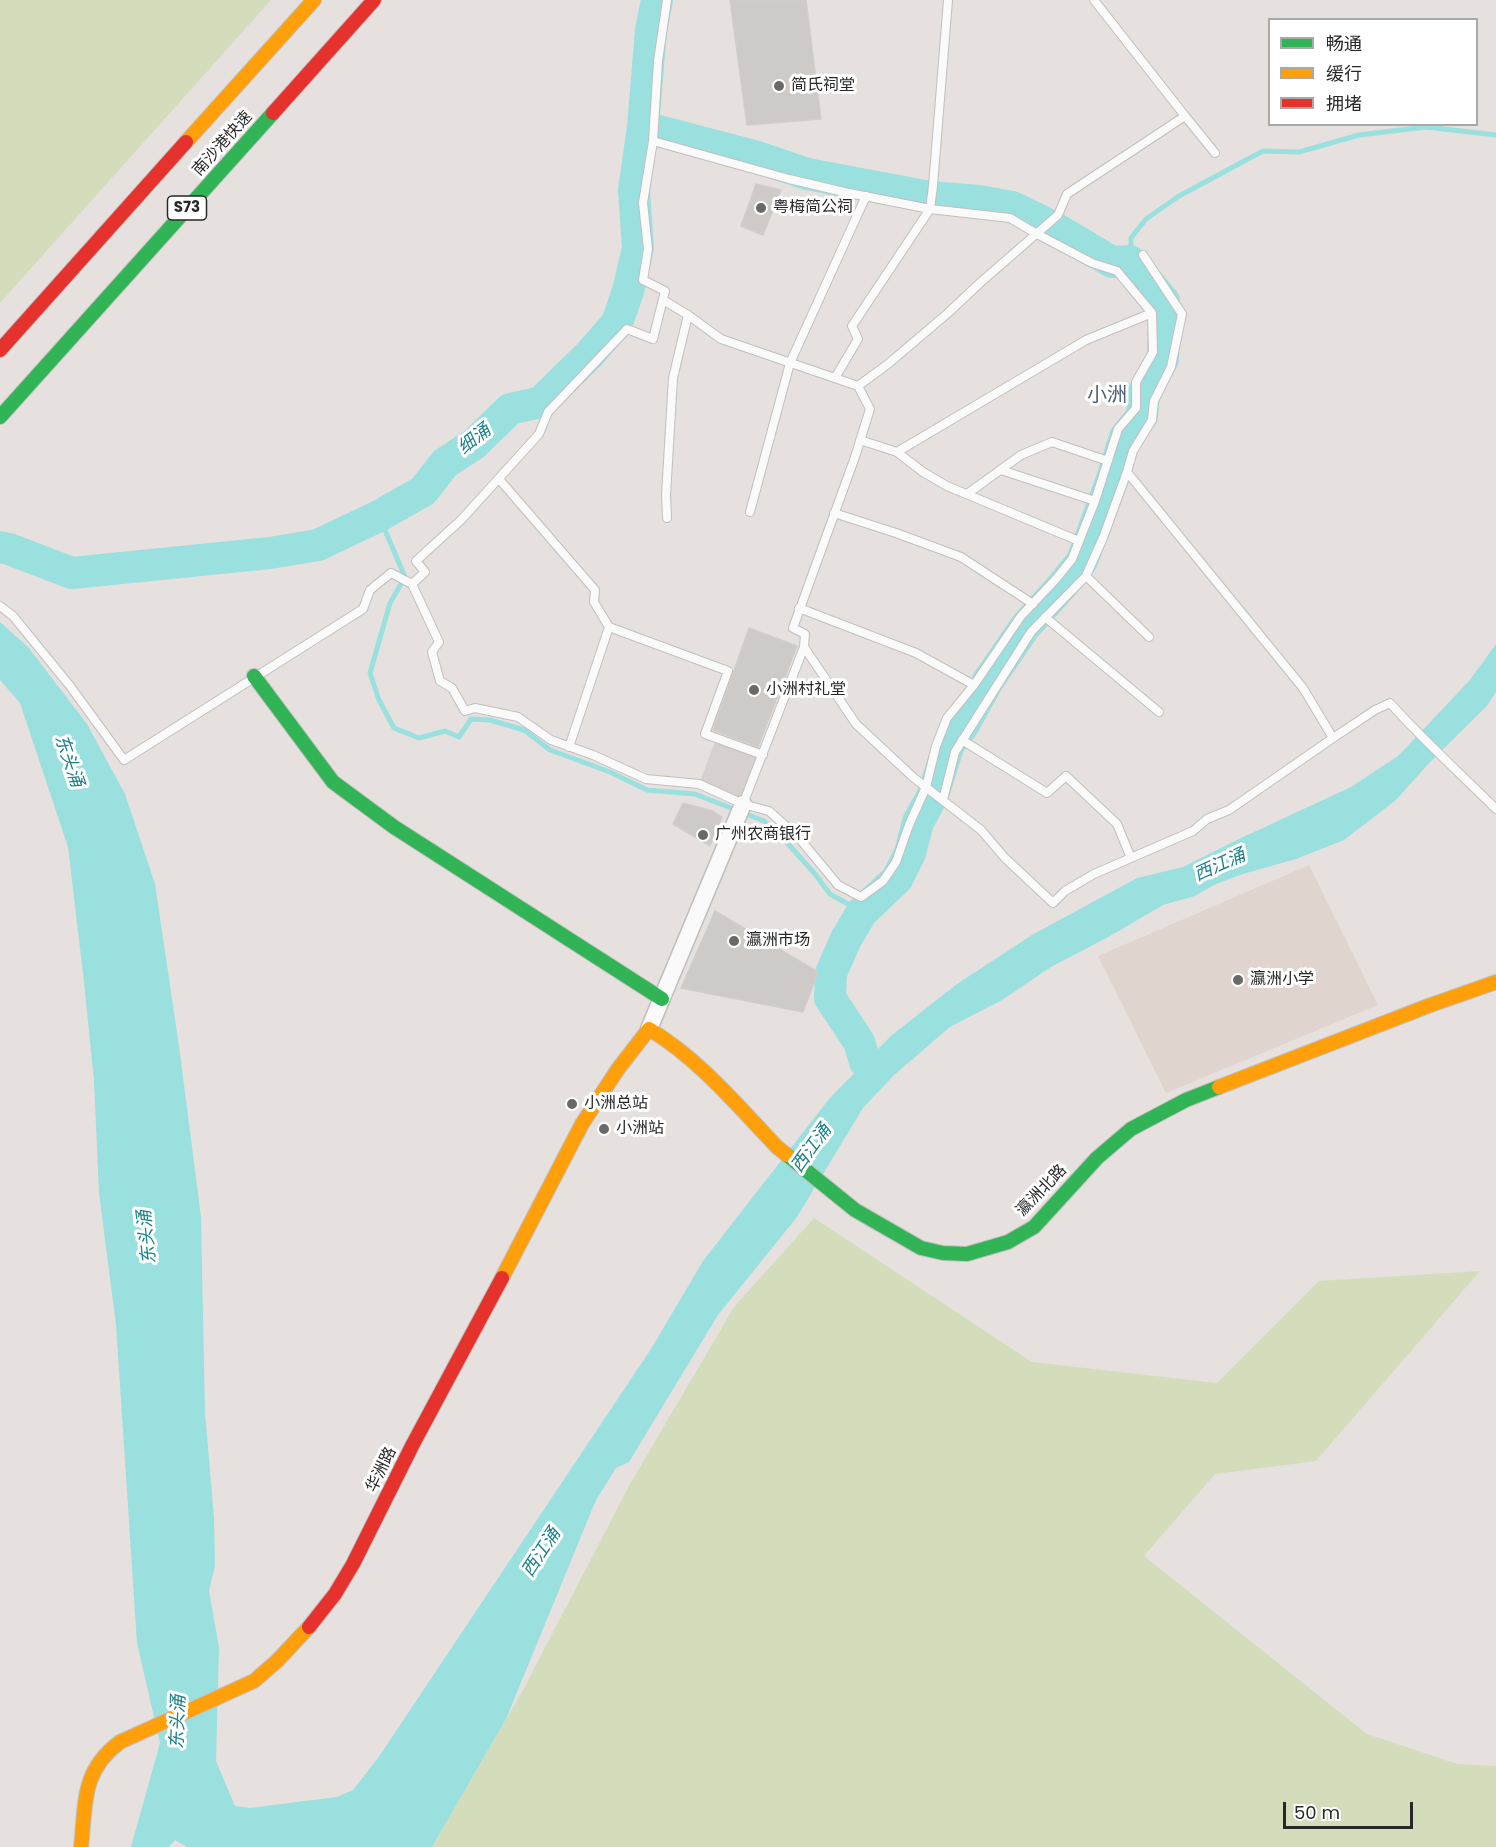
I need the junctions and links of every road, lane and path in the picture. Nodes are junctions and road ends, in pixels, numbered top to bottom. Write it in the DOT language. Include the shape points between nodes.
graph roads {
  1 [pos="314,0"];
  2 [pos="374,0"];
  3 [pos="668,0"];
  4 [pos="948,0"];
  5 [pos="1094,0"];
  6 [pos="1185,116"];
  7 [pos="653,141"];
  8 [pos="1215,153"];
  9 [pos="866,196"];
  10 [pos="930,208"];
  11 [pos="1037,234"];
  12 [pos="1143,255"];
  13 [pos="663,300"];
  14 [pos="1152,313"];
  15 [pos="688,315"];
  16 [pos="0,350"];
  17 [pos="790,363"];
  18 [pos="835,378"];
  19 [pos="858,386"];
  20 [pos="0,417"];
  21 [pos="860,440"];
  22 [pos="897,452"];
  23 [pos="1108,461"];
  24 [pos="1001,470"];
  25 [pos="1127,472"];
  26 [pos="499,478"];
  27 [pos="967,494"];
  28 [pos="1095,501"];
  29 [pos="750,512"];
  30 [pos="834,513"];
  31 [pos="667,518"];
  32 [pos="1080,541"];
  33 [pos="1086,576"];
  34 [pos="412,585"];
  35 [pos="1033,604"];
  36 [pos="0,606"];
  37 [pos="799,608"];
  38 [pos="1045,617"];
  39 [pos="609,627"];
  40 [pos="1149,638"];
  41 [pos="804,647"];
  42 [pos="254,676"];
  43 [pos="974,685"];
  44 [pos="1159,712"];
  45 [pos="1333,738"];
  46 [pos="962,740"];
  47 [pos="569,747"];
  48 [pos="763,755"];
  49 [pos="926,787"];
  50 [pos="943,800"];
  51 [pos="743,804"];
  52 [pos="1496,809"];
  53 [pos="1131,858"];
  54 [pos="1496,982"];
  55 [pos="662,999"];
  56 [pos="649,1029"];
  57 [pos="81,1847"];
  1 -- 16 [label="main road, 南沙港快速 / S73"];
  2 -- 20 [label="main road, 南沙港快速 / S73"];
  3 -- 7 [label="lane" via="658,61"];
  4 -- 10 [label="lane"];
  5 -- 6 [label="lane"];
  6 -- 8 [label="lane"];
  6 -- 11 [label="lane" via="1067,194 1058,215"];
  7 -- 9 [label="lane"];
  7 -- 13 [label="lane" via="643,203 648,249 643,280 665,291"];
  9 -- 10 [label="lane"];
  9 -- 17 [label="lane"];
  10 -- 11 [label="lane" via="1010,218"];
  10 -- 18 [label="lane" via="852,326 858,339"];
  11 -- 14 [label="lane" via="1092,263 1117,271"];
  11 -- 19 [label="lane" via="931,328"];
  12 -- 25 [label="lane" via="1182,314 1171,367"];
  13 -- 15 [label="lane"];
  13 -- 26 [label="lane" via="653,339 627,329 548,412 539,434"];
  14 -- 22 [label="lane" via="1086,340"];
  14 -- 23 [label="lane" via="1153,352 1136,382 1136,408 1118,429"];
  15 -- 17 [label="lane" via="721,339"];
  15 -- 31 [label="lane" via="673,378"];
  17 -- 18 [label="lane"];
  17 -- 29 [label="lane"];
  18 -- 19 [label="lane"];
  19 -- 21 [label="lane" via="870,410"];
  21 -- 22 [label="lane"];
  21 -- 30 [label="lane"];
  22 -- 27 [label="lane" via="923,472"];
  23 -- 24 [label="lane" via="1052,442"];
  23 -- 28 [label="lane"];
  24 -- 27 [label="lane"];
  24 -- 28 [label="lane"];
  25 -- 33 [label="lane"];
  25 -- 45 [label="lane" via="1303,688"];
  26 -- 34 [label="lane" via="416,561 425,572"];
  26 -- 39 [label="lane" via="595,590 594,602"];
  27 -- 32 [label="lane"];
  28 -- 32 [label="lane"];
  30 -- 35 [label="lane" via="961,557"];
  30 -- 37 [label="lane"];
  32 -- 35 [label="lane" via="1072,559"];
  33 -- 38 [label="lane"];
  33 -- 40 [label="lane"];
  34 -- 42 [label="lane" via="391,573 370,590 363,609"];
  34 -- 47 [label="lane" via="439,642 432,652 440,681 452,688 465,711 476,708 518,717 551,740"];
  35 -- 43 [label="lane"];
  36 -- 42 [label="lane" via="13,616 70,686 124,760"];
  37 -- 41 [label="lane" via="793,628 805,634"];
  37 -- 43 [label="lane" via="916,653"];
  38 -- 44 [label="lane"];
  38 -- 46 [label="lane" via="1031,632"];
  39 -- 47 [label="lane"];
  39 -- 48 [label="lane" via="728,671 705,734"];
  41 -- 48 [label="lane"];
  41 -- 49 [label="lane" via="856,724"];
  42 -- 55 [label="main road" via="333,782 394,827"];
  43 -- 49 [label="lane" via="946,718"];
  45 -- 52 [label="lane" via="1390,703"];
  45 -- 53 [label="lane" via="1229,810 1207,819 1193,831"];
  46 -- 50 [label="lane" via="955,752"];
  46 -- 53 [label="lane" via="1047,793 1066,776 1117,824"];
  47 -- 51 [label="lane" via="646,779 699,784"];
  48 -- 51 [label="lane"];
  49 -- 50 [label="lane"];
  49 -- 51 [label="lane" via="896,862 883,881 861,897 838,885 799,838 769,811"];
  50 -- 53 [label="lane" via="981,830 1053,903 1094,874"];
  51 -- 55 [label="street"];
  54 -- 56 [label="main road, 瀛洲北路" via="1253,1073 1151,1118 1131,1129 1097,1158 1034,1227 1008,1242 967,1254 921,1248 855,1210 777,1147 691,1058"];
  55 -- 56 [label="street"];
  56 -- 57 [label="main road, 华洲路" via="582,1124 335,1594 305,1632 254,1681 139,1732 104,1755 87,1791"];
}
